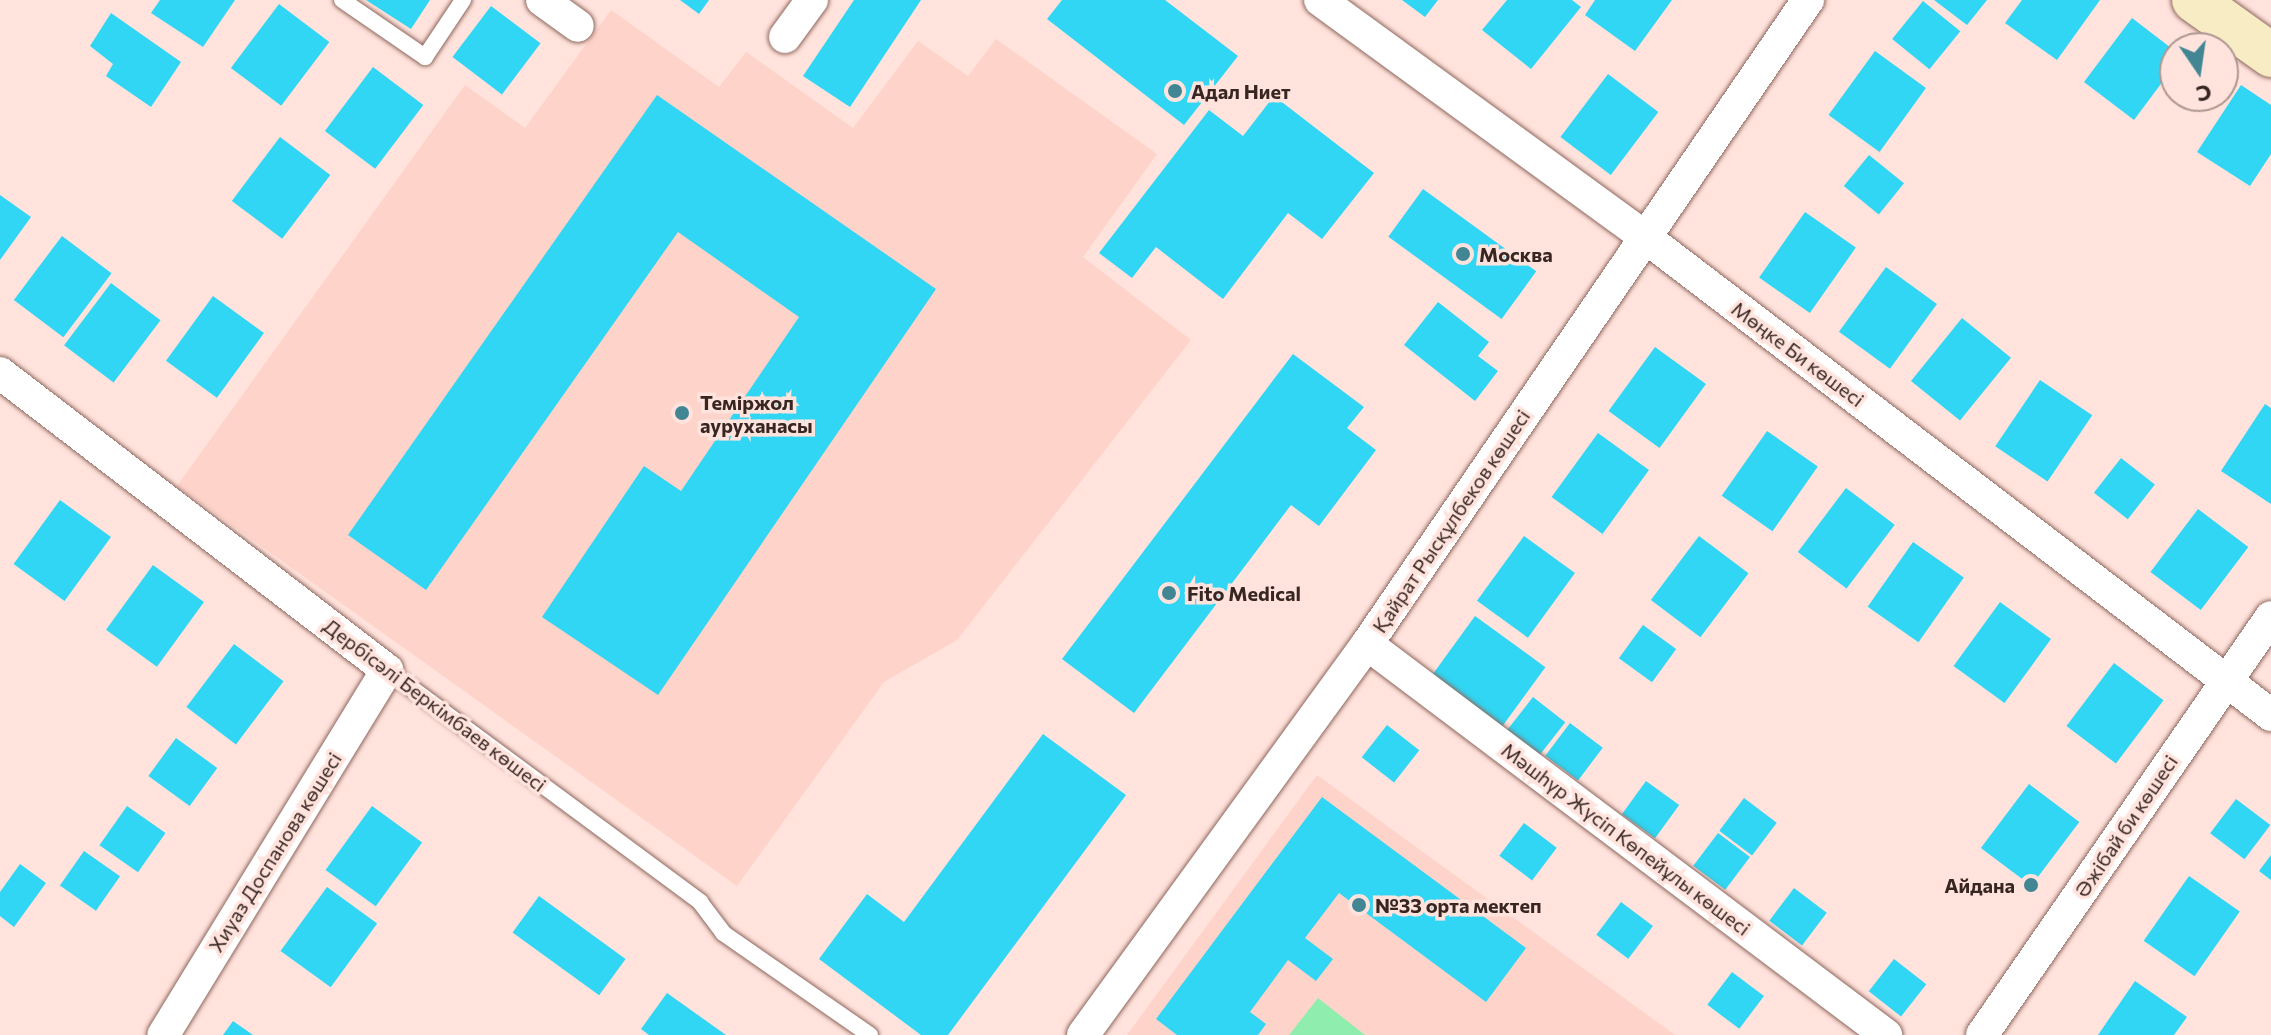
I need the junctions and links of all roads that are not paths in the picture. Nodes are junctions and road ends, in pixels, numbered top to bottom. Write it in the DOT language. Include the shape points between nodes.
graph roads {
  1 [pos="342,0"];
  2 [pos="463,0"];
  3 [pos="542,0"];
  4 [pos="812,0"];
  5 [pos="1320,0"];
  6 [pos="1808,0"];
  7 [pos="2194,0"];
  8 [pos="578,26"];
  9 [pos="785,37"];
  10 [pos="2271,55"];
  11 [pos="1645,237"];
  12 [pos="0,373"];
  13 [pos="2271,617"];
  14 [pos="1367,644"];
  15 [pos="387,670"];
  16 [pos="2225,681"];
  17 [pos="2271,715"];
  18 [pos="163,1035"];
  19 [pos="870,1035"];
  20 [pos="1083,1035"];
  21 [pos="1886,1035"];
  22 [pos="1982,1035"];
  1 -- 2 [label="lane" via="425,57"];
  3 -- 8 [label="street"];
  4 -- 9 [label="street"];
  5 -- 11 [label="street, Мөңке Би көшесі"];
  6 -- 11 [label="street, Қайрат Рысқұлбеков көшесі"];
  7 -- 10 [label="main road"];
  11 -- 14 [label="street, Қайрат Рысқұлбеков көшесі"];
  11 -- 16 [label="street, Мөңке Би көшесі"];
  12 -- 15 [label="street, Дербісәлі Беркімбаев көшесі"];
  13 -- 16 [label="street, Әжібай би көшесі"];
  14 -- 20 [label="street, Қайрат Рысқұлбеков көшесі"];
  14 -- 21 [label="street, Мәшһүр Жүсіп Көпейұлы көшесі"];
  15 -- 18 [label="street, Хиуаз Доспанова көшесі"];
  15 -- 19 [label="lane, Дербісәлі Беркімбаев көшесі" via="700,902 723,933"];
  16 -- 17 [label="street, Мөңке Би көшесі"];
  16 -- 22 [label="street, Әжібай би көшесі"];
}
